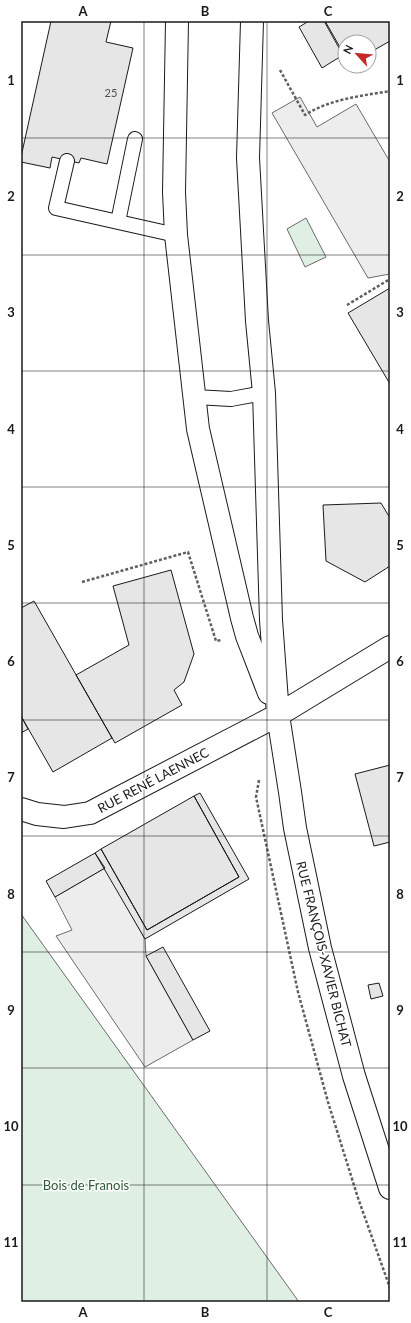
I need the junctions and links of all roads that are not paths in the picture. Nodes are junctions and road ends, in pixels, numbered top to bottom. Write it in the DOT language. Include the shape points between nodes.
graph roads {
  1 [pos="177,21"];
  2 [pos="252,21"];
  3 [pos="135,139"];
  4 [pos="67,161"];
  5 [pos="118,222"];
  6 [pos="176,235"];
  7 [pos="264,393"];
  8 [pos="194,397"];
  9 [pos="390,647"];
  10 [pos="278,715"];
  11 [pos="21,809"];
  12 [pos="390,1188"];
  1 -- 6 [label="street" via="174,192"];
  2 -- 7 [label="street" via="248,158 257,321"];
  3 -- 5 [label="lane"];
  4 -- 5 [label="lane" via="56,208"];
  5 -- 6 [label="lane"];
  6 -- 8 [label="street"];
  7 -- 8 [label="lane" via="231,399"];
  7 -- 10 [label="street" via="271,620"];
  8 -- 10 [label="street" via="198,429 242,618"];
  9 -- 10 [label="street, RUE RENÉ LAENNEC"];
  10 -- 11 [label="street, RUE RENÉ LAENNEC" via="90,813 64,817"];
  10 -- 12 [label="street, RUE FRANÇOIS-XAVIER BICHAT" via="295,828 320,948 354,1076"];
}
